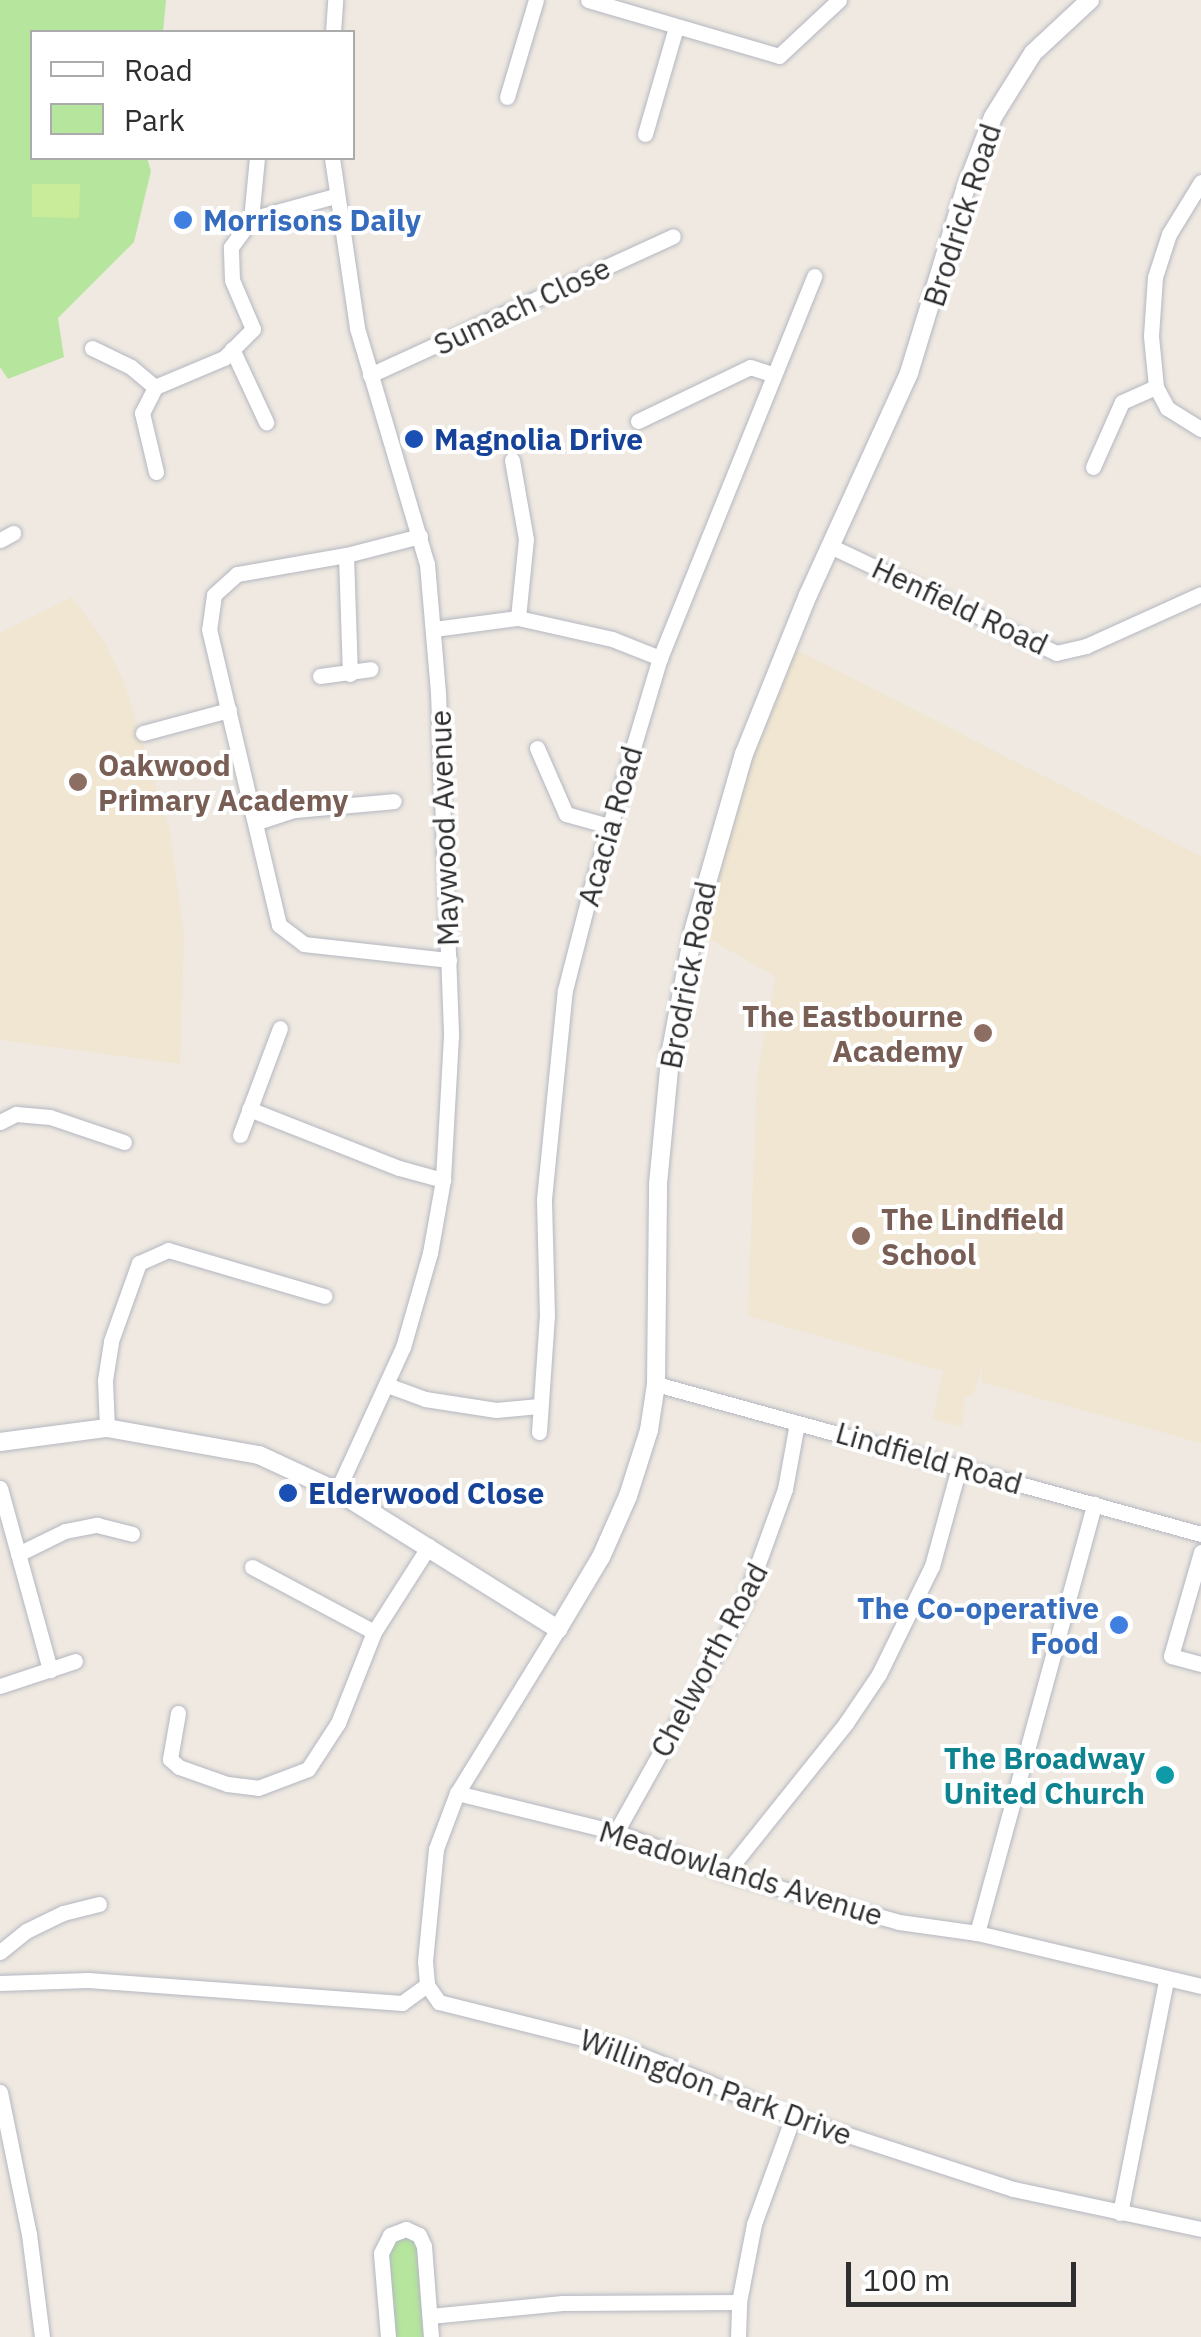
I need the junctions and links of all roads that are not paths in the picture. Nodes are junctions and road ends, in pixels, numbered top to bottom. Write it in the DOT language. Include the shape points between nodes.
graph roads {
  1 [pos="335,0"];
  2 [pos="536,0"];
  3 [pos="588,0"];
  4 [pos="839,0"];
  5 [pos="1079,3"];
  6 [pos="634,6"];
  7 [pos="676,27"];
  8 [pos="333,30"];
  9 [pos="507,97"];
  10 [pos="645,134"];
  11 [pos="258,160"];
  12 [pos="332,160"];
  13 [pos="1201,182"];
  14 [pos="335,196"];
  15 [pos="251,220"];
  16 [pos="673,236"];
  17 [pos="814,276"];
  18 [pos="92,348"];
  19 [pos="232,348"];
  20 [pos="370,375"];
  21 [pos="774,375"];
  22 [pos="155,387"];
  23 [pos="1156,387"];
  24 [pos="266,422"];
  25 [pos="638,422"];
  26 [pos="1201,428"];
  27 [pos="512,460"];
  28 [pos="1094,467"];
  29 [pos="156,472"];
  30 [pos="420,536"];
  31 [pos="830,546"];
  32 [pos="346,555"];
  33 [pos="1201,594"];
  34 [pos="518,618"];
  35 [pos="434,629"];
  36 [pos="660,658"];
  37 [pos="371,669"];
  38 [pos="350,674"];
  39 [pos="320,676"];
  40 [pos="229,710"];
  41 [pos="143,734"];
  42 [pos="537,748"];
  43 [pos="394,801"];
  44 [pos="257,822"];
  45 [pos="609,826"];
  46 [pos="449,960"];
  47 [pos="280,1028"];
  48 [pos="249,1109"];
  49 [pos="0,1122"];
  50 [pos="240,1135"];
  51 [pos="124,1142"];
  52 [pos="443,1180"];
  53 [pos="324,1296"];
  54 [pos="656,1384"];
  55 [pos="387,1385"];
  56 [pos="539,1406"];
  57 [pos="797,1423"];
  58 [pos="107,1428"];
  59 [pos="539,1432"];
  60 [pos="0,1442"];
  61 [pos="959,1466"];
  62 [pos="0,1488"];
  63 [pos="337,1491"];
  64 [pos="1094,1504"];
  65 [pos="132,1534"];
  66 [pos="1201,1534"];
  67 [pos="429,1546"];
  68 [pos="1201,1552"];
  69 [pos="18,1554"];
  70 [pos="252,1567"];
  71 [pos="558,1629"];
  72 [pos="374,1632"];
  73 [pos="75,1661"];
  74 [pos="1201,1664"];
  75 [pos="50,1670"];
  76 [pos="0,1686"];
  77 [pos="178,1713"];
  78 [pos="170,1759"];
  79 [pos="156,1772"];
  80 [pos="457,1793"];
  81 [pos="616,1832"];
  82 [pos="726,1873"];
  83 [pos="99,1904"];
  84 [pos="977,1933"];
  85 [pos="0,1952"];
  86 [pos="1166,1981"];
  87 [pos="0,1983"];
  88 [pos="427,1984"];
  89 [pos="1201,1986"];
  90 [pos="0,2092"];
  91 [pos="793,2117"];
  92 [pos="1120,2213"];
  93 [pos="1201,2229"];
  94 [pos="739,2302"];
  95 [pos="430,2316"];
  96 [pos="42,2337"];
  97 [pos="388,2337"];
  98 [pos="431,2337"];
  99 [pos="738,2337"];
  1 -- 8 [label="street"];
  2 -- 9 [label="street"];
  3 -- 6 [label="street"];
  4 -- 7 [label="street" via="778,56"];
  5 -- 31 [label="street, Brodrick Road" via="1033,53 993,117 909,373"];
  6 -- 7 [label="street"];
  7 -- 10 [label="street"];
  11 -- 15 [label="street"];
  12 -- 14 [label="street, Maywood Avenue"];
  13 -- 23 [label="street" via="1169,234 1154,277"];
  14 -- 15 [label="street"];
  14 -- 20 [label="street, Maywood Avenue"];
  15 -- 19 [label="street" via="231,246 231,263 253,330"];
  16 -- 20 [label="street, Sumach Close"];
  17 -- 21 [label="street, Acacia Road"];
  18 -- 22 [label="street"];
  19 -- 22 [label="street" via="224,358"];
  19 -- 24 [label="street"];
  20 -- 30 [label="street, Maywood Avenue"];
  21 -- 25 [label="street" via="750,368"];
  21 -- 36 [label="street, Acacia Road"];
  22 -- 29 [label="street" via="142,413"];
  23 -- 26 [label="street" via="1167,408"];
  23 -- 28 [label="street" via="1122,402"];
  27 -- 34 [label="street" via="526,539"];
  30 -- 32 [label="street"];
  30 -- 35 [label="street, Maywood Avenue"];
  31 -- 33 [label="street, Henfield Road" via="1056,653"];
  31 -- 54 [label="street, Brodrick Road" via="744,754 694,928 659,1168"];
  32 -- 38 [label="street"];
  32 -- 40 [label="street" via="237,574 214,596 209,629"];
  34 -- 35 [label="street"];
  34 -- 36 [label="street" via="612,639"];
  35 -- 46 [label="street, Maywood Avenue"];
  36 -- 45 [label="street, Acacia Road"];
  37 -- 38 [label="street"];
  38 -- 39 [label="street"];
  40 -- 41 [label="street"];
  40 -- 44 [label="street"];
  42 -- 45 [label="street" via="566,814"];
  43 -- 44 [label="street" via="294,810"];
  44 -- 46 [label="street" via="279,925 304,944"];
  45 -- 56 [label="street, Acacia Road" via="566,990 544,1199 547,1316"];
  46 -- 52 [label="street, Maywood Avenue" via="451,1081"];
  47 -- 48 [label="street"];
  48 -- 50 [label="street"];
  48 -- 52 [label="street"];
  49 -- 51 [label="street" via="16,1114 50,1117"];
  52 -- 55 [label="street, Maywood Avenue" via="416,1308"];
  53 -- 58 [label="street" via="168,1250 138,1263 111,1341"];
  54 -- 57 [label="street, Lindfield Road"];
  54 -- 71 [label="street, Brodrick Road" via="628,1496"];
  55 -- 56 [label="street" via="425,1400 496,1410"];
  55 -- 63 [label="street, Maywood Avenue"];
  56 -- 59 [label="street, Acacia Road"];
  57 -- 61 [label="street, Lindfield Road"];
  57 -- 81 [label="street, Chelworth Road" via="780,1504 743,1605"];
  58 -- 60 [label="street"];
  58 -- 63 [label="street" via="259,1455"];
  61 -- 64 [label="street, Lindfield Road"];
  61 -- 82 [label="street" via="932,1566 879,1674"];
  62 -- 69 [label="street"];
  63 -- 67 [label="street"];
  64 -- 66 [label="street, Lindfield Road"];
  64 -- 84 [label="street"];
  65 -- 69 [label="street" via="97,1525 65,1531"];
  67 -- 71 [label="street"];
  67 -- 72 [label="street"];
  68 -- 74 [label="street" via="1171,1656"];
  69 -- 75 [label="street"];
  70 -- 72 [label="street" via="268,1586"];
  71 -- 80 [label="street, Brodrick Road"];
  72 -- 78 [label="street" via="338,1723 308,1769 258,1788 227,1784"];
  73 -- 75 [label="street"];
  75 -- 76 [label="street"];
  77 -- 78 [label="street"];
  78 -- 79 [label="street"];
  80 -- 81 [label="street, Meadowlands Avenue"];
  80 -- 88 [label="street, Brodrick Road" via="436,1849"];
  81 -- 82 [label="street, Meadowlands Avenue"];
  82 -- 84 [label="street, Meadowlands Avenue" via="899,1922"];
  83 -- 85 [label="street" via="64,1912"];
  84 -- 86 [label="street, Meadowlands Avenue"];
  86 -- 89 [label="street, Meadowlands Avenue"];
  86 -- 92 [label="street"];
  87 -- 88 [label="street" via="88,1980 402,2003"];
  88 -- 91 [label="street, Willingdon Park Drive" via="439,2002 626,2048"];
  90 -- 96 [label="street"];
  91 -- 92 [label="street, Willingdon Park Drive" via="1013,2188"];
  91 -- 94 [label="street" via="754,2224"];
  92 -- 93 [label="street, Willingdon Park Drive"];
  94 -- 95 [label="street" via="562,2303"];
  94 -- 99 [label="street"];
  95 -- 97 [label="street" via="424,2246 406,2228 390,2235 382,2253"];
  95 -- 98 [label="street"];
}
